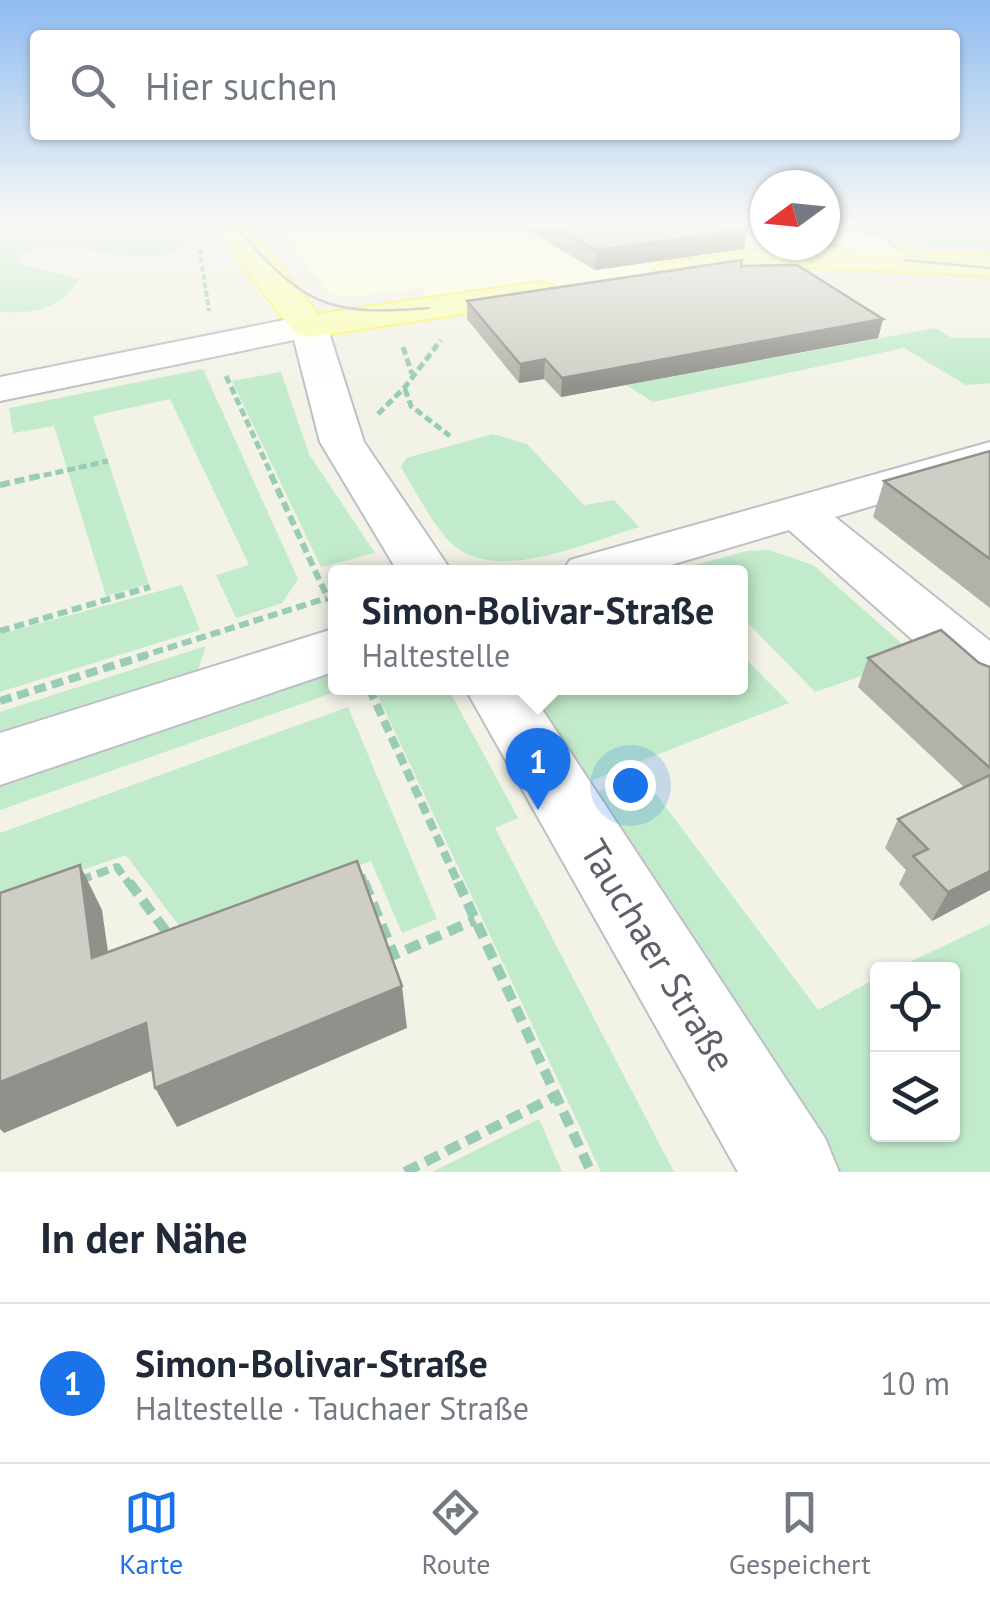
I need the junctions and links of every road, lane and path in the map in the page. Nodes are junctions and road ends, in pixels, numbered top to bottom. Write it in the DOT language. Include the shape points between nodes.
graph roads {
  1 [pos="205,279"];
  2 [pos="271,279"];
  3 [pos="571,288"];
  4 [pos="474,302"];
  5 [pos="309,326"];
  6 [pos="217,339"];
  7 [pos="320,372"];
  8 [pos="405,388"];
  9 [pos="0,389"];
  10 [pos="450,436"];
  11 [pos="345,447"];
  12 [pos="990,456"];
  13 [pos="108,461"];
  14 [pos="0,486"];
  15 [pos="796,512"];
  16 [pos="421,565"];
  17 [pos="613,565"];
  18 [pos="150,588"];
  19 [pos="328,614"];
  20 [pos="328,625"];
  21 [pos="328,626"];
  22 [pos="0,631"];
  23 [pos="990,674"];
  24 [pos="372,695"];
  25 [pos="500,695"];
  26 [pos="0,701"];
  27 [pos="0,759"];
  28 [pos="342,880"];
  29 [pos="67,884"];
  30 [pos="475,920"];
  31 [pos="175,943"];
  32 [pos="556,1096"];
  33 [pos="405,1172"];
  34 [pos="591,1172"];
  35 [pos="791,1172"];
  1 -- 6 [label="path"];
  2 -- 5 [label="main road"];
  3 -- 4 [label="main road"];
  4 -- 5 [label="main road"];
  4 -- 8 [label="path"];
  5 -- 6 [label="street"];
  5 -- 7 [label="street"];
  6 -- 7 [label="street" via="256,345"];
  6 -- 9 [label="street"];
  6 -- 19 [label="path"];
  7 -- 11 [label="street"];
  8 -- 10 [label="path" via="411,406"];
  8 -- 11 [label="path"];
  11 -- 16 [label="street"];
  12 -- 15 [label="street"];
  13 -- 14 [label="path"];
  15 -- 17 [label="street"];
  15 -- 23 [label="street"];
  18 -- 22 [label="path"];
  20 -- 26 [label="path"];
  21 -- 27 [label="street"];
  24 -- 30 [label="path"];
  25 -- 35 [label="street, Tauchaer Straße"];
  28 -- 30 [label="path" via="360,873 394,954"];
  29 -- 31 [label="path" via="118,867"];
  30 -- 32 [label="path"];
  32 -- 33 [label="path"];
  32 -- 34 [label="path"];
}
